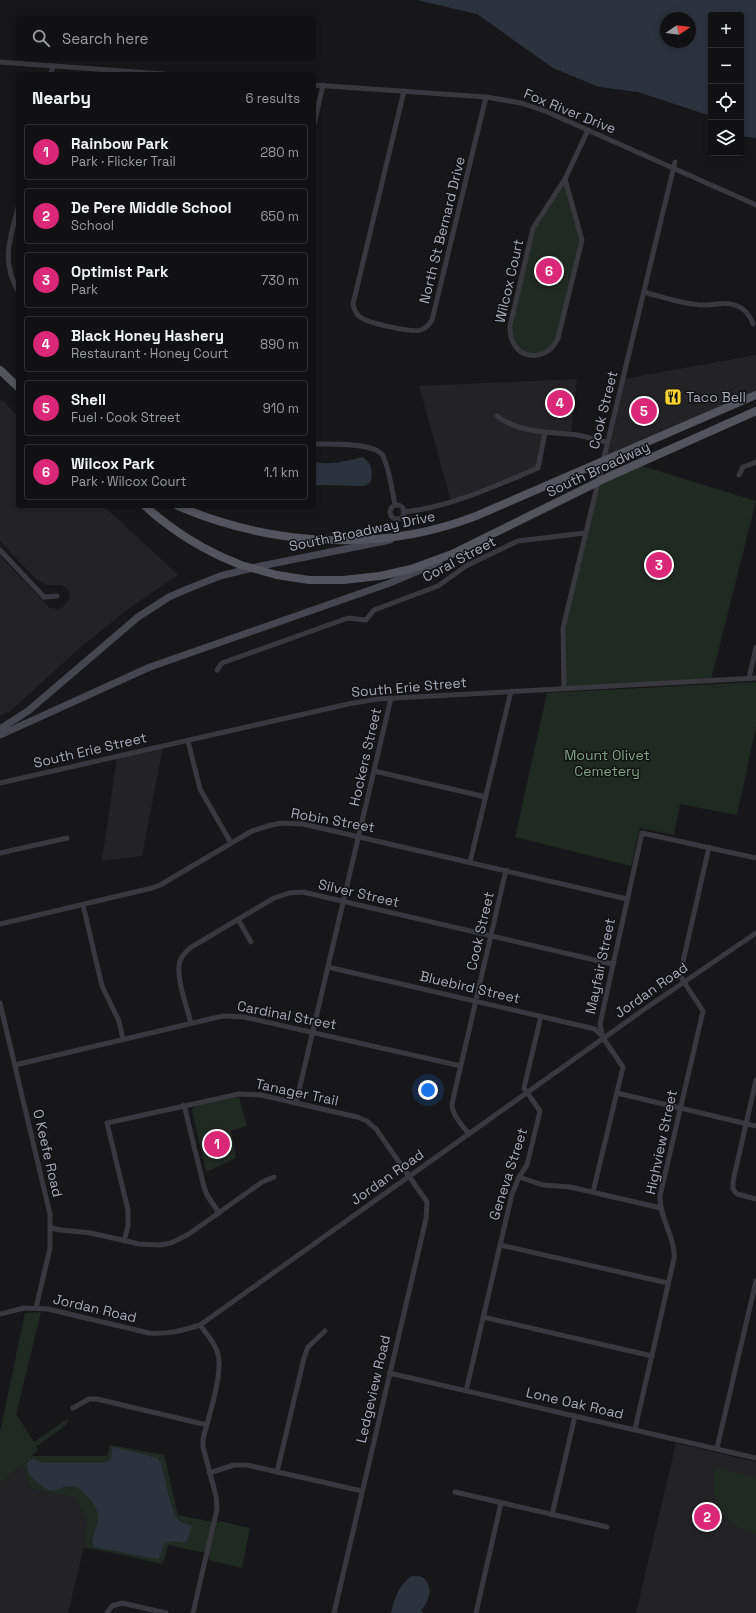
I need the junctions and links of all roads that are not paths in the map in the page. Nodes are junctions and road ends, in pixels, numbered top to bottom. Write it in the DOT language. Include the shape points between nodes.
graph roads {
  1 [pos="0,62"];
  2 [pos="53,66"];
  3 [pos="52,72"];
  4 [pos="119,72"];
  5 [pos="316,85"];
  6 [pos="324,85"];
  7 [pos="404,91"];
  8 [pos="486,97"];
  9 [pos="316,116"];
  10 [pos="588,130"];
  11 [pos="675,162"];
  12 [pos="674,169"];
  13 [pos="565,179"];
  14 [pos="756,206"];
  15 [pos="16,216"];
  16 [pos="16,287"];
  17 [pos="644,292"];
  18 [pos="753,324"];
  19 [pos="0,370"];
  20 [pos="16,385"];
  21 [pos="756,395"];
  22 [pos="756,411"];
  23 [pos="497,416"];
  24 [pos="545,433"];
  25 [pos="607,442"];
  26 [pos="316,444"];
  27 [pos="602,462"];
  28 [pos="756,462"];
  29 [pos="739,475"];
  30 [pos="597,482"];
  31 [pos="395,505"];
  32 [pos="146,508"];
  33 [pos="183,508"];
  34 [pos="404,512"];
  35 [pos="585,533"];
  36 [pos="411,535"];
  37 [pos="0,550"];
  38 [pos="452,554"];
  39 [pos="57,596"];
  40 [pos="756,647"];
  41 [pos="217,670"];
  42 [pos="749,678"];
  43 [pos="756,678"];
  44 [pos="564,688"];
  45 [pos="511,691"];
  46 [pos="391,698"];
  47 [pos="0,729"];
  48 [pos="0,735"];
  49 [pos="188,741"];
  50 [pos="374,771"];
  51 [pos="0,783"];
  52 [pos="486,797"];
  53 [pos="358,836"];
  54 [pos="67,838"];
  55 [pos="231,843"];
  56 [pos="709,847"];
  57 [pos="0,854"];
  58 [pos="756,858"];
  59 [pos="470,862"];
  60 [pos="506,870"];
  61 [pos="627,898"];
  62 [pos="343,902"];
  63 [pos="83,905"];
  64 [pos="238,919"];
  65 [pos="0,924"];
  66 [pos="756,933"];
  67 [pos="491,936"];
  68 [pos="251,942"];
  69 [pos="612,964"];
  70 [pos="328,967"];
  71 [pos="684,982"];
  72 [pos="476,1001"];
  73 [pos="0,1004"];
  74 [pos="541,1016"];
  75 [pos="191,1023"];
  76 [pos="312,1032"];
  77 [pos="603,1038"];
  78 [pos="123,1039"];
  79 [pos="15,1065"];
  80 [pos="461,1066"];
  81 [pos="756,1080"];
  82 [pos="527,1093"];
  83 [pos="616,1093"];
  84 [pos="296,1103"];
  85 [pos="184,1106"];
  86 [pos="681,1108"];
  87 [pos="746,1123"];
  88 [pos="756,1126"];
  89 [pos="468,1134"];
  90 [pos="409,1176"];
  91 [pos="274,1177"];
  92 [pos="520,1177"];
  93 [pos="593,1192"];
  94 [pos="756,1199"];
  95 [pos="661,1208"];
  96 [pos="219,1213"];
  97 [pos="51,1228"];
  98 [pos="124,1241"];
  99 [pos="500,1245"];
  100 [pos="756,1281"];
  101 [pos="668,1283"];
  102 [pos="36,1308"];
  103 [pos="0,1314"];
  104 [pos="483,1317"];
  105 [pos="200,1325"];
  106 [pos="325,1331"];
  107 [pos="652,1356"];
  108 [pos="389,1373"];
  109 [pos="466,1390"];
  110 [pos="73,1408"];
  111 [pos="575,1416"];
  112 [pos="207,1424"];
  113 [pos="635,1430"];
  114 [pos="717,1448"];
  115 [pos="756,1458"];
  116 [pos="277,1472"];
  117 [pos="209,1473"];
  118 [pos="362,1491"];
  119 [pos="455,1492"];
  120 [pos="501,1503"];
  121 [pos="552,1515"];
  122 [pos="607,1527"];
  123 [pos="107,1613"];
  124 [pos="166,1613"];
  125 [pos="193,1613"];
  126 [pos="334,1613"];
  127 [pos="476,1613"];
  1 -- 2 [label="street"];
  2 -- 3 [label="street"];
  2 -- 4 [label="street"];
  5 -- 6 [label="street, Fox River Drive"];
  6 -- 7 [label="street, Fox River Drive"];
  6 -- 9 [label="street"];
  7 -- 8 [label="street, Fox River Drive"];
  7 -- 8 [label="street, North St Bernard Drive" via="353,301 354,309 359,316 388,326 414,331 429,326 432,320"];
  8 -- 10 [label="street, Fox River Drive" via="521,103"];
  10 -- 12 [label="street, Fox River Drive"];
  10 -- 13 [label="street, Wilcox Court"];
  11 -- 12 [label="street, Cook Street"];
  12 -- 14 [label="street, Fox River Drive"];
  12 -- 17 [label="street, Cook Street"];
  13 -- 13 [label="street, Wilcox Court" via="533,228 510,326 512,343 521,352 529,355 548,352 558,338 582,240"];
  15 -- 16 [label="street" via="8,255 10,274"];
  17 -- 18 [label="street" via="692,304 735,305 748,313"];
  17 -- 25 [label="street, Cook Street"];
  19 -- 20 [label="main road"];
  21 -- 27 [label="main road, South Broadway Drive"];
  22 -- 30 [label="main road, South Broadway"];
  23 -- 24 [label="street" via="505,423"];
  24 -- 25 [label="street"];
  24 -- 34 [label="street" via="538,468 482,492 434,507"];
  25 -- 27 [label="street, Cook Street"];
  26 -- 31 [label="street" via="375,449 382,455"];
  27 -- 30 [label="street, Cook Street"];
  27 -- 36 [label="main road, South Broadway Drive" via="464,521"];
  28 -- 29 [label="street" via="743,467"];
  30 -- 35 [label="street, Cook Street"];
  30 -- 38 [label="main road, South Broadway"];
  31 -- 34 [label="street" via="401,506"];
  31 -- 34 [label="street" via="389,511 392,518 400,519"];
  32 -- 38 [label="main road, South Broadway, bridge" via="171,528 204,549 241,565 277,575 330,581 362,579 411,569"];
  33 -- 36 [label="main road" via="235,527 289,537 336,540"];
  35 -- 41 [label="street, Coral Street" via="518,541 466,566 438,586 374,610 366,620 348,618 222,664"];
  35 -- 44 [label="street, Cook Street" via="562,628"];
  36 -- 47 [label="main road, South Broadway Drive" via="261,566 220,576 184,590 153,606 33,706"];
  37 -- 39 [label="street" via="44,597"];
  38 -- 48 [label="main road" via="390,583 150,667"];
  40 -- 42 [label="street"];
  42 -- 43 [label="street, South Erie Street"];
  42 -- 44 [label="street, South Erie Street"];
  44 -- 45 [label="street, South Erie Street"];
  45 -- 46 [label="street, South Erie Street"];
  45 -- 52 [label="street"];
  46 -- 49 [label="street, South Erie Street" via="348,704"];
  46 -- 50 [label="street, Hockers Street"];
  49 -- 51 [label="street, South Erie Street"];
  49 -- 55 [label="street" via="200,789"];
  50 -- 52 [label="street"];
  50 -- 53 [label="street, Hockers Street"];
  52 -- 59 [label="street"];
  53 -- 55 [label="street, Robin Street" via="303,824 282,823 261,828"];
  53 -- 59 [label="street, Robin Street"];
  53 -- 62 [label="street, Hockers Street"];
  54 -- 57 [label="street"];
  55 -- 63 [label="street, Robin Street" via="160,885"];
  56 -- 58 [label="street"];
  56 -- 61 [label="street, Mayfair Street" via="642,833"];
  56 -- 71 [label="street" via="680,975"];
  59 -- 60 [label="street, Robin Street"];
  60 -- 61 [label="street, Robin Street"];
  60 -- 67 [label="street, Cook Street"];
  61 -- 69 [label="street, Mayfair Street"];
  62 -- 64 [label="street, Silver Street" via="303,892 289,893 274,898"];
  62 -- 67 [label="street, Silver Street"];
  62 -- 70 [label="street, Hockers Street"];
  63 -- 65 [label="street, Robin Street"];
  63 -- 78 [label="street" via="102,986 117,1016"];
  64 -- 68 [label="street"];
  64 -- 75 [label="street, Silver Street" via="190,948 182,958 179,972"];
  66 -- 71 [label="street, Jordan Road"];
  67 -- 69 [label="street, Silver Street"];
  67 -- 72 [label="street, Cook Street"];
  69 -- 77 [label="street, Mayfair Street" via="600,1024"];
  70 -- 72 [label="street, Bluebird Street"];
  70 -- 76 [label="street, Hockers Street"];
  71 -- 77 [label="street, Jordan Road"];
  71 -- 86 [label="street, Highview Street" via="703,1011"];
  72 -- 74 [label="street, Bluebird Street"];
  72 -- 80 [label="street, Cook Street"];
  73 -- 79 [label="street, O Keefe Road"];
  74 -- 77 [label="street, Bluebird Street" via="594,1028"];
  74 -- 82 [label="street" via="524,1088"];
  75 -- 76 [label="street, Cardinal Street" via="234,1016"];
  75 -- 78 [label="street, Cardinal Street"];
  76 -- 80 [label="street, Cardinal Street"];
  76 -- 84 [label="street, Hockers Street"];
  77 -- 82 [label="street, Jordan Road"];
  77 -- 83 [label="street, Mayfair Street" via="623,1067"];
  78 -- 79 [label="street, Cardinal Street"];
  79 -- 97 [label="street, O Keefe Road" via="50,1214"];
  80 -- 89 [label="street, Cook Street" via="452,1108"];
  81 -- 87 [label="street"];
  82 -- 89 [label="street, Jordan Road"];
  82 -- 92 [label="street, Geneva Street" via="540,1111 527,1165"];
  83 -- 86 [label="street"];
  83 -- 93 [label="street, Mayfair Street"];
  84 -- 85 [label="street, Tanager Trail" via="249,1093"];
  84 -- 90 [label="street, Tanager Trail" via="367,1121 376,1129"];
  85 -- 96 [label="street" via="204,1187"];
  85 -- 98 [label="street, Tanager Trail" via="107,1123 128,1210 128,1226"];
  86 -- 87 [label="street"];
  86 -- 95 [label="street, Highview Street" via="660,1196"];
  87 -- 88 [label="street"];
  87 -- 94 [label="street" via="733,1189 737,1194"];
  89 -- 90 [label="street, Jordan Road"];
  90 -- 105 [label="street, Jordan Road"];
  90 -- 108 [label="street, Ledgeview Road" via="427,1202 428,1209"];
  91 -- 96 [label="street" via="262,1182"];
  92 -- 93 [label="street" via="543,1185"];
  92 -- 99 [label="street, Geneva Street" via="512,1194"];
  93 -- 95 [label="street"];
  95 -- 101 [label="street, Highview Street" via="674,1250"];
  96 -- 98 [label="street" via="189,1234 171,1242 149,1245"];
  97 -- 98 [label="street" via="91,1233"];
  97 -- 102 [label="street, O Keefe Road" via="50,1248"];
  99 -- 101 [label="street"];
  99 -- 104 [label="street, Geneva Street"];
  100 -- 114 [label="street"];
  101 -- 107 [label="street, Highview Street"];
  102 -- 103 [label="street, Jordan Road"];
  102 -- 105 [label="street, Jordan Road" via="149,1333 179,1332"];
  104 -- 107 [label="street"];
  104 -- 109 [label="street, Geneva Street"];
  105 -- 112 [label="street" via="214,1344 219,1360 219,1373"];
  106 -- 116 [label="street" via="308,1347 304,1358"];
  107 -- 113 [label="street, Highview Street"];
  108 -- 109 [label="street, Lone Oak Road"];
  108 -- 118 [label="street, Ledgeview Road"];
  109 -- 111 [label="street, Lone Oak Road"];
  110 -- 112 [label="street" via="89,1399 97,1399"];
  111 -- 113 [label="street, Lone Oak Road"];
  111 -- 121 [label="street"];
  112 -- 117 [label="street" via="203,1447"];
  113 -- 114 [label="street, Lone Oak Road"];
  114 -- 115 [label="street, Lone Oak Road"];
  116 -- 117 [label="street" via="242,1464"];
  116 -- 118 [label="street"];
  117 -- 125 [label="street" via="216,1496 216,1509"];
  118 -- 126 [label="street, Ledgeview Road"];
  119 -- 120 [label="street"];
  120 -- 121 [label="street"];
  120 -- 127 [label="street"];
  121 -- 122 [label="street"];
  123 -- 124 [label="street" via="112,1606 122,1603"];
}
